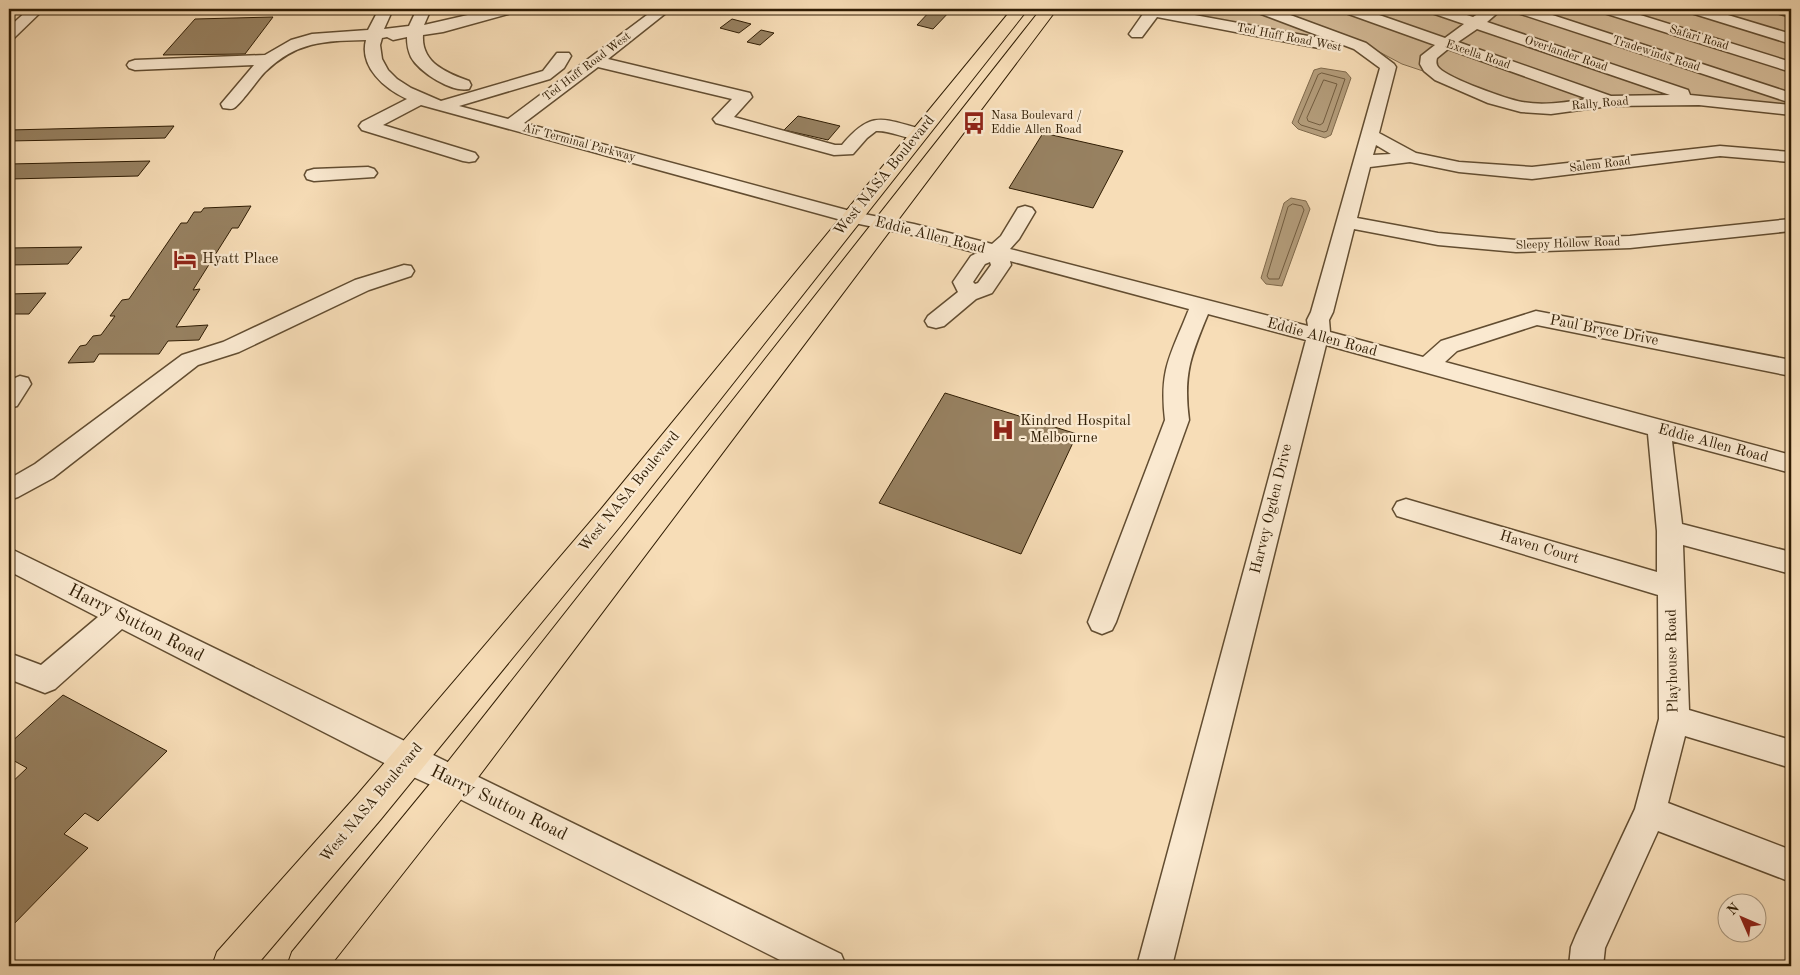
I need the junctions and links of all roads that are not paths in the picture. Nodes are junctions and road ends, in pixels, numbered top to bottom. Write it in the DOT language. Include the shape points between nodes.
graph roads {
  1 [pos="37,9"];
  2 [pos="386,9"];
  3 [pos="424,9"];
  4 [pos="510,9"];
  5 [pos="1020,9"];
  6 [pos="1049,9"];
  7 [pos="1175,9"];
  8 [pos="1261,9"];
  9 [pos="1348,9"];
  10 [pos="1434,9"];
  11 [pos="1494,9"];
  12 [pos="1520,9"];
  13 [pos="1606,9"];
  14 [pos="1693,9"];
  15 [pos="1778,9"];
  16 [pos="1146,10"];
  17 [pos="668,11"];
  18 [pos="1791,12"];
  19 [pos="1211,23"];
  20 [pos="1476,23"];
  21 [pos="412,31"];
  22 [pos="378,34"];
  23 [pos="1137,34"];
  24 [pos="9,35"];
  25 [pos="1791,39"];
  26 [pos="1445,43"];
  27 [pos="563,56"];
  28 [pos="1378,59"];
  29 [pos="267,60"];
  30 [pos="595,61"];
  31 [pos="135,65"];
  32 [pos="1791,67"];
  33 [pos="463,84"];
  34 [pos="558,89"];
  35 [pos="497,91"];
  36 [pos="1791,98"];
  37 [pos="420,99"];
  38 [pos="1698,100"];
  39 [pos="1609,101"];
  40 [pos="229,104"];
  41 [pos="439,106"];
  42 [pos="1791,110"];
  43 [pos="511,125"];
  44 [pos="919,134"];
  45 [pos="1370,135"];
  46 [pos="469,157"];
  47 [pos="1410,157"];
  48 [pos="1791,157"];
  49 [pos="1362,162"];
  50 [pos="368,173"];
  51 [pos="314,175"];
  52 [pos="1025,212"];
  53 [pos="852,217"];
  54 [pos="1345,221"];
  55 [pos="884,223"];
  56 [pos="1791,225"];
  57 [pos="996,252"];
  58 [pos="404,271"];
  59 [pos="1201,305"];
  60 [pos="936,321"];
  61 [pos="1319,336"];
  62 [pos="1428,366"];
  63 [pos="1791,368"];
  64 [pos="1659,429"];
  65 [pos="1791,464"];
  66 [pos="9,490"];
  67 [pos="1406,508"];
  68 [pos="1670,531"];
  69 [pos="9,559"];
  70 [pos="1791,563"];
  71 [pos="1672,588"];
  72 [pos="118,614"];
  73 [pos="1102,622"];
  74 [pos="9,666"];
  75 [pos="1674,719"];
  76 [pos="1791,754"];
  77 [pos="409,760"];
  78 [pos="455,780"];
  79 [pos="1650,812"];
  80 [pos="1791,866"];
  81 [pos="231,966"];
  82 [pos="306,966"];
  83 [pos="829,966"];
  84 [pos="1154,966"];
  85 [pos="1586,966"];
  1 -- 24 [label="street"];
  2 -- 22 [label="street"];
  3 -- 21 [label="street"];
  4 -- 21 [label="street" via="443,27"];
  5 -- 44 [label="main road, West NASA Boulevard"];
  6 -- 55 [label="main road, West NASA Boulevard"];
  7 -- 19 [label="street"];
  8 -- 28 [label="street" via="1360,46"];
  9 -- 26 [label="street, Excella Road"];
  10 -- 20 [label="street, Overlander Road"];
  11 -- 20 [label="street"];
  12 -- 36 [label="street, Tradewinds Road"];
  13 -- 32 [label="street, Safari Road"];
  14 -- 25 [label="street"];
  15 -- 18 [label="street"];
  16 -- 19 [label="street, Ted Huff Road West"];
  16 -- 23 [label="street"];
  17 -- 30 [label="street, Ted Huff Road West"];
  19 -- 28 [label="street, Ted Huff Road West" via="1340,47"];
  20 -- 26 [label="street"];
  20 -- 38 [label="street, Overlander Road"];
  21 -- 22 [label="street"];
  21 -- 33 [label="street" via="414,47 425,64 442,76"];
  22 -- 29 [label="street" via="326,29"];
  22 -- 37 [label="street, Air Terminal Parkway" via="373,57 380,71 398,87"];
  26 -- 39 [label="street, Excella Road"];
  26 -- 39 [label="street, Rally Road" via="1429,56 1428,64 1432,71 1494,99 1521,107 1551,109"];
  27 -- 35 [label="street" via="547,74"];
  28 -- 45 [label="street, Harvey Ogden Drive" via="1388,67"];
  29 -- 31 [label="street"];
  29 -- 40 [label="street"];
  30 -- 34 [label="street, Ted Huff Road West"];
  30 -- 44 [label="street" via="643,79 744,97 722,119 834,150 847,150 872,126"];
  34 -- 35 [label="street" via="509,102 498,100 495,96"];
  34 -- 43 [label="street, Ted Huff Road West"];
  35 -- 41 [label="street"];
  37 -- 41 [label="street, Air Terminal Parkway"];
  37 -- 46 [label="street" via="368,126"];
  38 -- 39 [label="street, Rally Road"];
  38 -- 42 [label="street, Rally Road"];
  41 -- 43 [label="street, Air Terminal Parkway"];
  43 -- 53 [label="street, Air Terminal Parkway"];
  44 -- 53 [label="main road, West NASA Boulevard"];
  45 -- 47 [label="street, Salem Road"];
  45 -- 49 [label="street, Harvey Ogden Drive"];
  47 -- 48 [label="street, Salem Road" via="1459,167 1532,173 1720,152"];
  47 -- 49 [label="street, Salem Road"];
  49 -- 54 [label="street, Harvey Ogden Drive"];
  50 -- 51 [label="street"];
  52 -- 57 [label="street" via="1009,240"];
  53 -- 55 [label="street, Eddie Allen Road"];
  53 -- 77 [label="main road, West NASA Boulevard" via="612,516"];
  54 -- 56 [label="street, Sleepy Hollow Road" via="1438,239 1516,246 1630,242"];
  54 -- 61 [label="street, Harvey Ogden Drive" via="1318,320"];
  55 -- 57 [label="street, Eddie Allen Road"];
  55 -- 78 [label="main road, West NASA Boulevard"];
  57 -- 59 [label="street, Eddie Allen Road"];
  57 -- 60 [label="street" via="978,260 963,282 969,294"];
  58 -- 66 [label="street" via="355,288 231,347 190,360 44,471"];
  59 -- 61 [label="street, Eddie Allen Road"];
  59 -- 73 [label="street" via="1176,372 1174,397 1177,420"];
  61 -- 62 [label="street, Eddie Allen Road"];
  61 -- 84 [label="street, Harvey Ogden Drive"];
  62 -- 63 [label="street, Paul Bryce Drive" via="1449,346 1536,318"];
  62 -- 64 [label="street, Eddie Allen Road"];
  64 -- 65 [label="street, Eddie Allen Road"];
  64 -- 68 [label="street, Playhouse Road"];
  67 -- 71 [label="street, Haven Court"];
  68 -- 70 [label="street"];
  68 -- 71 [label="street, Playhouse Road"];
  69 -- 72 [label="street, Harry Sutton Road"];
  71 -- 75 [label="street, Playhouse Road"];
  72 -- 74 [label="street" via="45,680"];
  72 -- 77 [label="street, Harry Sutton Road"];
  75 -- 76 [label="street"];
  75 -- 79 [label="street, Playhouse Road"];
  77 -- 78 [label="street, Harry Sutton Road"];
  77 -- 81 [label="main road, West NASA Boulevard"];
  78 -- 82 [label="main road, West NASA Boulevard"];
  78 -- 83 [label="street, Harry Sutton Road"];
  79 -- 80 [label="street"];
  79 -- 85 [label="street, Playhouse Road" via="1588,947"];
}
